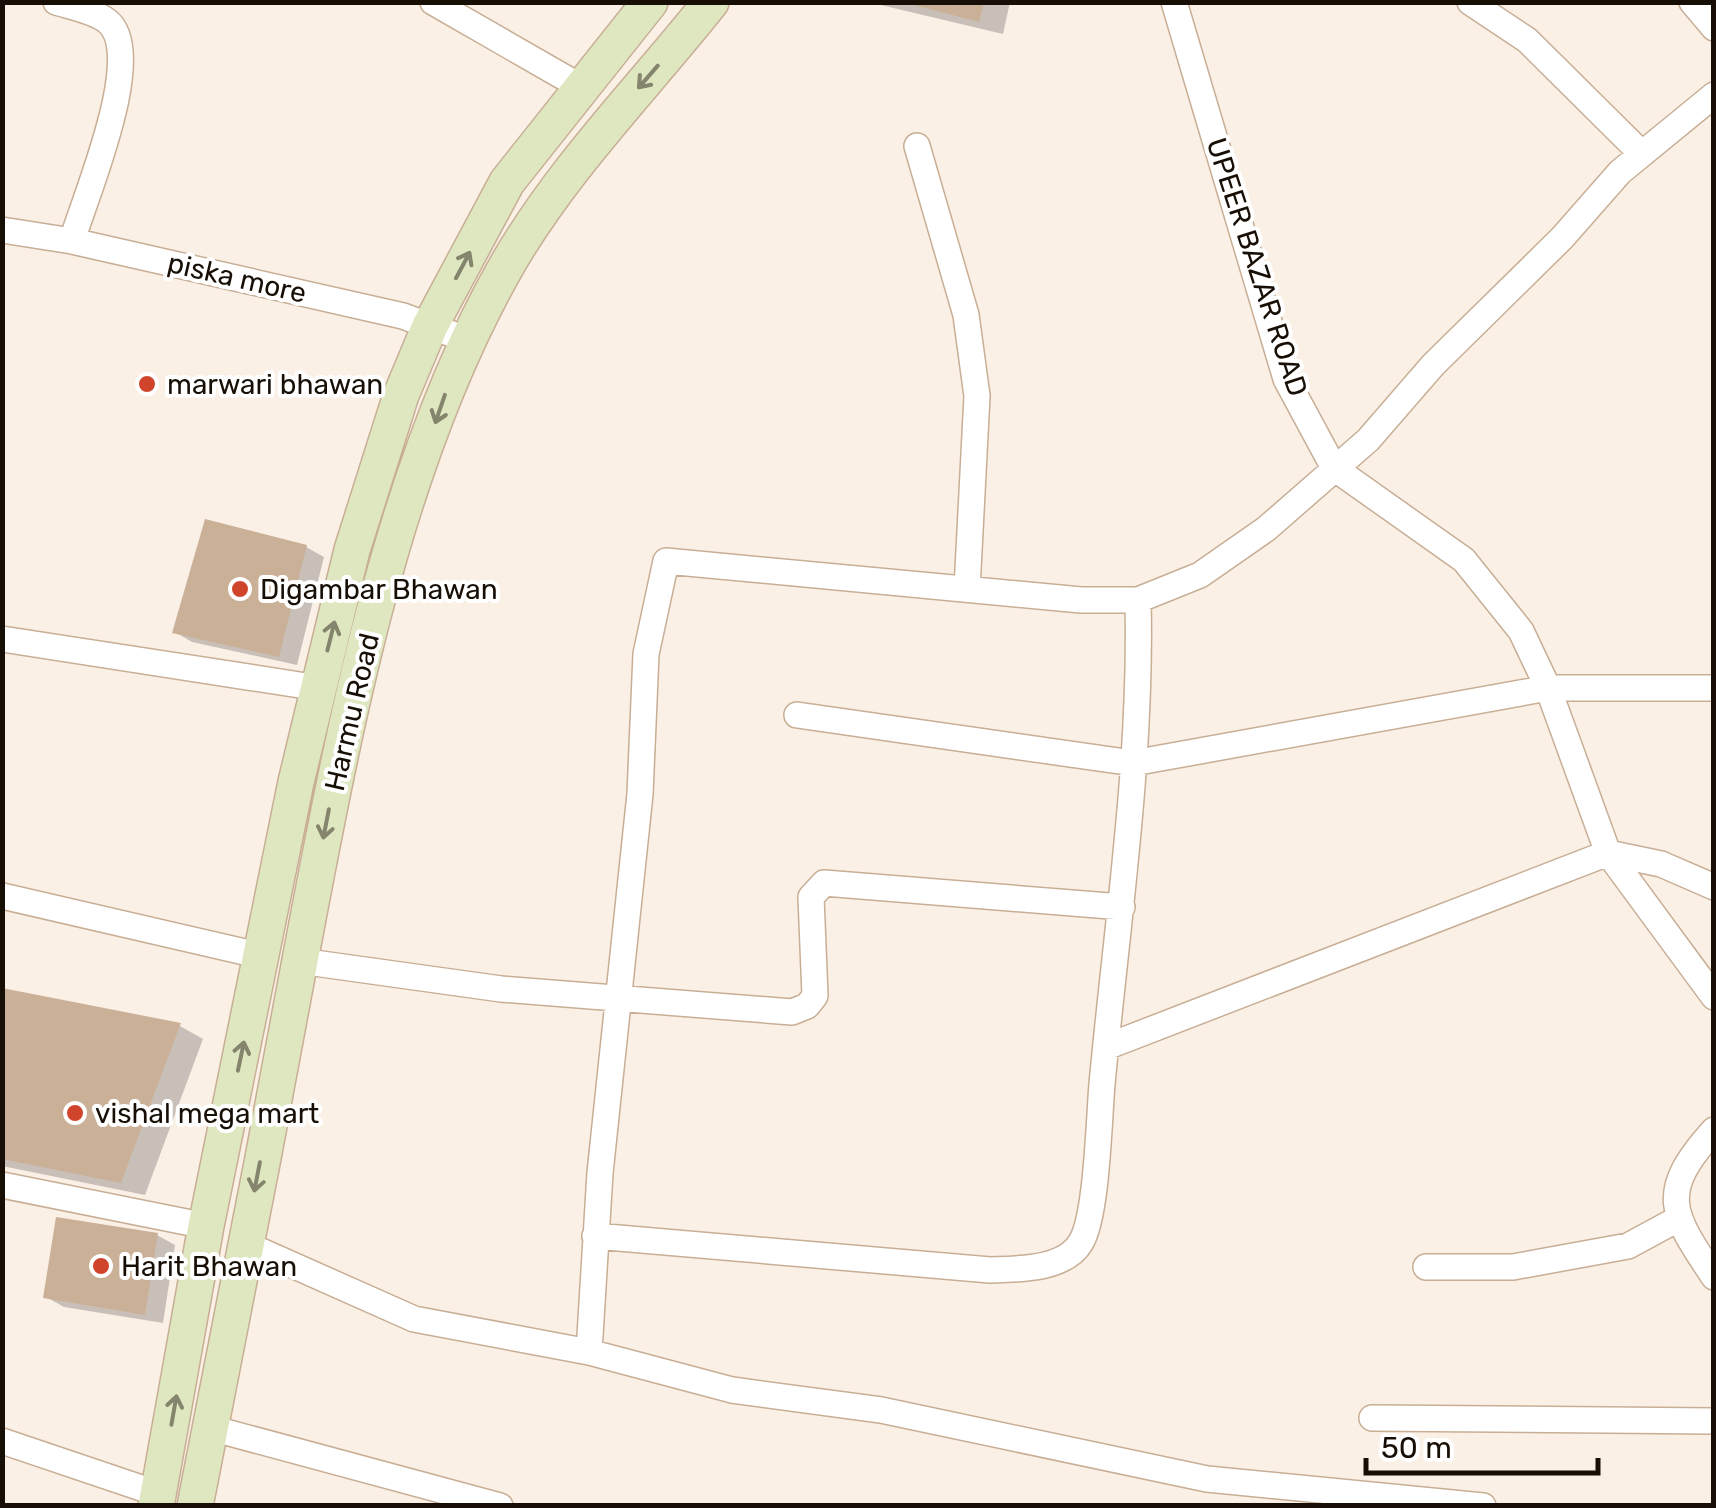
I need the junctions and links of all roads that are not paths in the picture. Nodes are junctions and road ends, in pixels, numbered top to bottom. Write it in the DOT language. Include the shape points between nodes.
graph roads {
  1 [pos="56,2"];
  2 [pos="433,2"];
  3 [pos="650,2"];
  4 [pos="711,2"];
  5 [pos="1470,2"];
  6 [pos="1692,2"];
  7 [pos="1184,6"];
  8 [pos="1714,28"];
  9 [pos="581,87"];
  10 [pos="1714,95"];
  11 [pos="917,146"];
  12 [pos="1642,154"];
  13 [pos="2,230"];
  14 [pos="72,241"];
  15 [pos="430,326"];
  16 [pos="468,340"];
  17 [pos="1334,468"];
  18 [pos="968,589"];
  19 [pos="1138,600"];
  20 [pos="2,639"];
  21 [pos="319,688"];
  22 [pos="1548,688"];
  23 [pos="1714,688"];
  24 [pos="797,715"];
  25 [pos="1133,763"];
  26 [pos="1608,853"];
  27 [pos="1714,887"];
  28 [pos="2,896"];
  29 [pos="1122,906"];
  30 [pos="262,956"];
  31 [pos="300,961"];
  32 [pos="621,996"];
  33 [pos="1714,997"];
  34 [pos="1106,1046"];
  35 [pos="1714,1130"];
  36 [pos="2,1185"];
  37 [pos="1676,1220"];
  38 [pos="206,1226"];
  39 [pos="595,1236"];
  40 [pos="244,1243"];
  41 [pos="1426,1267"];
  42 [pos="1714,1278"];
  43 [pos="589,1352"];
  44 [pos="1372,1418"];
  45 [pos="1714,1420"];
  46 [pos="211,1428"];
  47 [pos="2,1441"];
  48 [pos="158,1500"];
  49 [pos="195,1506"];
  50 [pos="500,1506"];
  51 [pos="1483,1506"];
  1 -- 14 [label="street" via="108,21 119,37 122,72"];
  2 -- 9 [label="street"];
  3 -- 9 [label="main road, Harmu Road"];
  4 -- 16 [label="main road, Harmu Road, one-way" via="591,143 508,264"];
  5 -- 12 [label="street" via="1526,40"];
  6 -- 8 [label="street"];
  7 -- 17 [label="street, UPEER BAZAR ROAD" via="1286,380"];
  15 -- 9 [label="main road, Harmu Road, one-way" via="507,182"];
  10 -- 12 [label="street"];
  11 -- 18 [label="street" via="966,315 977,396"];
  12 -- 17 [label="street"];
  13 -- 14 [label="street, piska more"];
  14 -- 15 [label="street, piska more"];
  15 -- 16 [label="street, piska more"];
  21 -- 15 [label="main road, Harmu Road, one-way" via="352,550"];
  16 -- 31 [label="main road, Harmu Road, one-way" via="434,424 360,670"];
  17 -- 19 [label="street" via="1266,529 1200,574"];
  17 -- 22 [label="street, UPEER BAZAR ROAD" via="1464,560 1521,631"];
  18 -- 19 [label="street"];
  18 -- 32 [label="street" via="666,561 646,654"];
  19 -- 25 [label="street" via="1140,700"];
  20 -- 21 [label="street"];
  21 -- 30 [label="main road, Harmu Road"];
  22 -- 23 [label="street"];
  22 -- 25 [label="street"];
  22 -- 26 [label="street, UPEER BAZAR ROAD"];
  24 -- 25 [label="street"];
  25 -- 29 [label="street"];
  26 -- 27 [label="street" via="1662,864"];
  26 -- 33 [label="street, UPEER BAZAR ROAD"];
  26 -- 34 [label="street"];
  28 -- 30 [label="street"];
  29 -- 32 [label="street" via="824,883 810,897 816,982 807,1006 792,1012"];
  29 -- 34 [label="street"];
  38 -- 30 [label="main road, Harmu Road, one-way"];
  31 -- 32 [label="street" via="501,989"];
  31 -- 40 [label="main road, Harmu Road, one-way"];
  32 -- 39 [label="street"];
  34 -- 39 [label="street" via="1083,1240 1054,1261 990,1270"];
  35 -- 37 [label="street" via="1682,1165"];
  36 -- 38 [label="street"];
  37 -- 41 [label="street" via="1628,1246 1513,1267"];
  37 -- 42 [label="street"];
  48 -- 38 [label="main road, Harmu Road, one-way"];
  39 -- 43 [label="street"];
  40 -- 43 [label="street" via="414,1319"];
  40 -- 46 [label="main road, Harmu Road"];
  43 -- 51 [label="street" via="732,1390 881,1410 1207,1479"];
  44 -- 45 [label="street"];
  46 -- 49 [label="main road, Harmu Road"];
  46 -- 50 [label="street"];
  47 -- 48 [label="street"];
}
